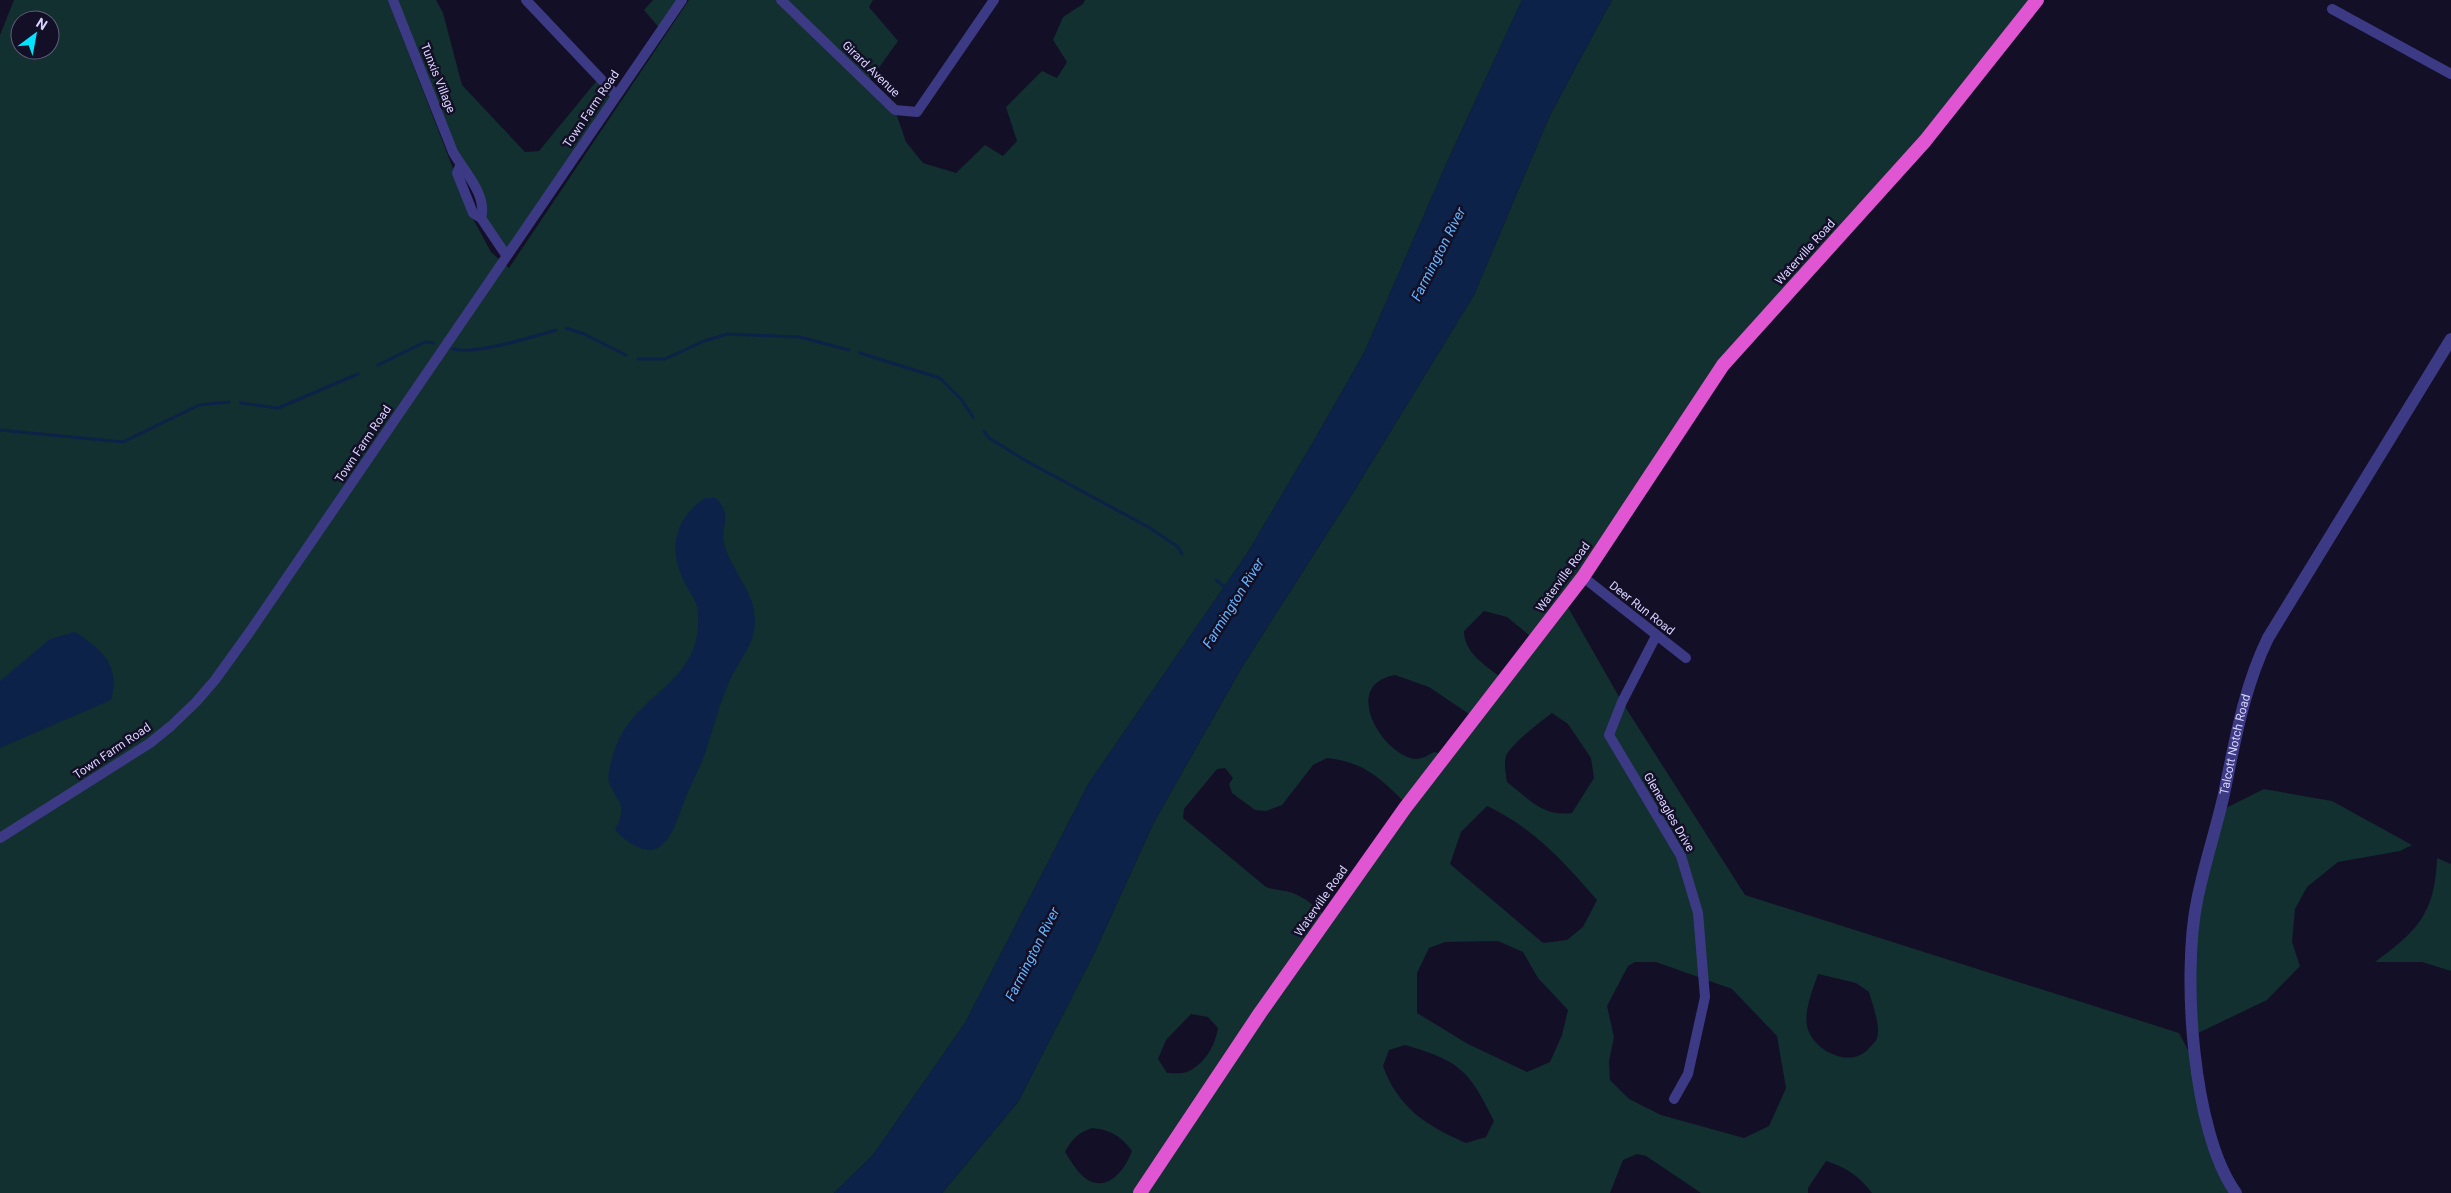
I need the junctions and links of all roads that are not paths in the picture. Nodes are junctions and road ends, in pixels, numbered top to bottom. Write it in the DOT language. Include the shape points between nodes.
graph roads {
  1 [pos="394,0"];
  2 [pos="526,0"];
  3 [pos="682,0"];
  4 [pos="781,0"];
  5 [pos="994,0"];
  6 [pos="2037,0"];
  7 [pos="2332,9"];
  8 [pos="2451,74"];
  9 [pos="616,95"];
  10 [pos="506,256"];
  11 [pos="2451,339"];
  12 [pos="1583,578"];
  13 [pos="1656,636"];
  14 [pos="1686,658"];
  15 [pos="0,838"];
  16 [pos="1674,1099"];
  17 [pos="1140,1193"];
  18 [pos="2236,1193"];
  1 -- 10 [label="street, Tunxis Village" via="460,166 457,173 473,213 481,218"];
  2 -- 9 [label="street"];
  3 -- 9 [label="street, Town Farm Road"];
  4 -- 5 [label="street, Girard Avenue" via="896,110 917,112"];
  6 -- 12 [label="highway, Waterville Road" via="1925,141 1723,365"];
  7 -- 8 [label="street"];
  9 -- 10 [label="street, Town Farm Road"];
  10 -- 15 [label="street, Town Farm Road" via="251,630 196,702 150,742"];
  11 -- 18 [label="street, Talcott Notch Road" via="2268,638 2248,686 2197,901 2190,961 2194,1035 2205,1123 2215,1154"];
  12 -- 13 [label="street, Deer Run Road"];
  12 -- 17 [label="highway, Waterville Road" via="1405,808 1260,1013"];
  13 -- 14 [label="street, Deer Run Road"];
  13 -- 16 [label="street, Gleneagles Drive" via="1609,735 1681,856 1698,913 1705,997 1688,1074"];
}
